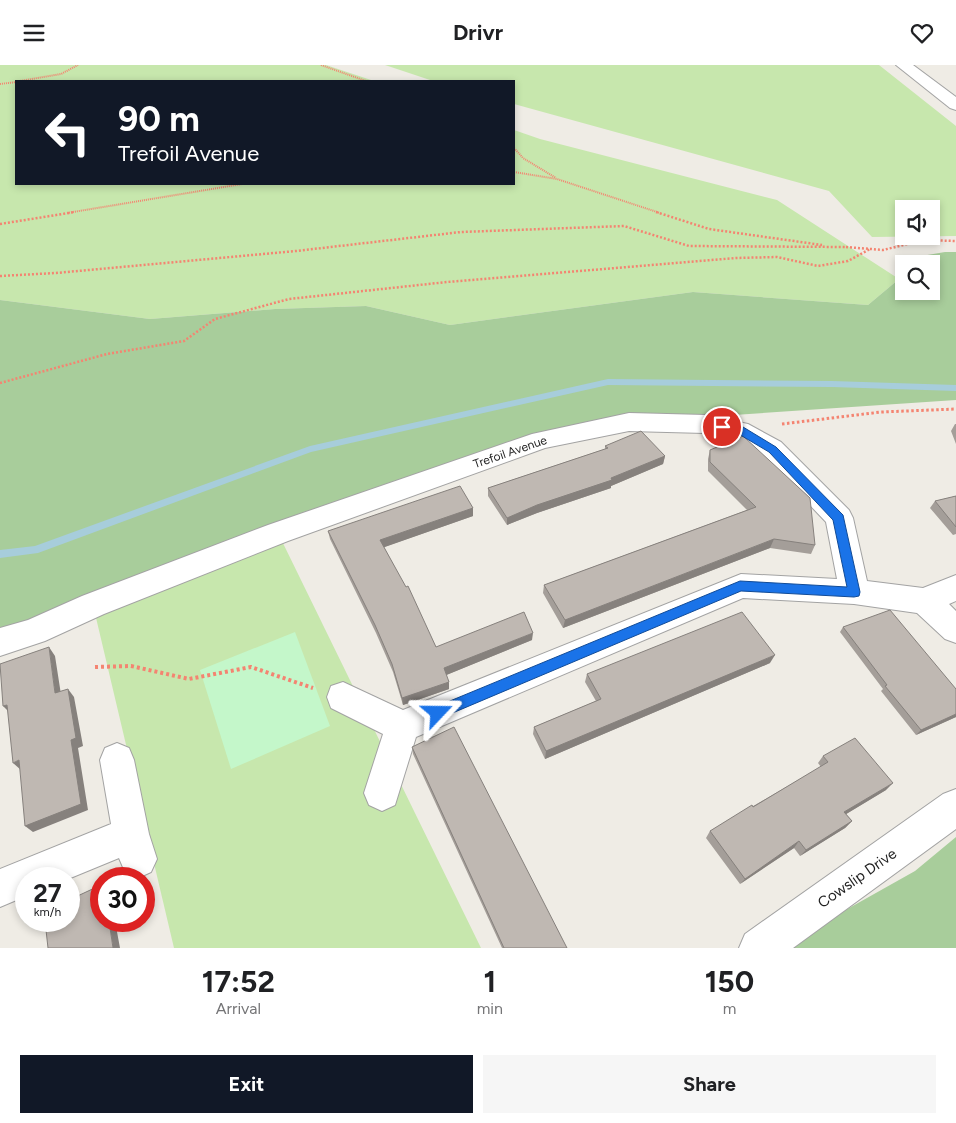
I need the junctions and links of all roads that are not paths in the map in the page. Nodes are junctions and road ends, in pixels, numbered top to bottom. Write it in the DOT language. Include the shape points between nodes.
graph roads {
  1 [pos="903,65"];
  2 [pos="956,105"];
  3 [pos="956,587"];
  4 [pos="854,592"];
  5 [pos="925,601"];
  6 [pos="956,630"];
  7 [pos="0,642"];
  8 [pos="343,697"];
  9 [pos="402,727"];
  10 [pos="117,760"];
  11 [pos="382,793"];
  12 [pos="956,807"];
  13 [pos="0,888"];
  14 [pos="759,948"];
  1 -- 2 [label="street"];
  3 -- 5 [label="street"];
  4 -- 5 [label="street"];
  4 -- 7 [label="street, Trefoil Avenue" via="839,518 772,449 739,430 705,425 629,422 542,440 278,533 93,605 34,632"];
  4 -- 9 [label="street" via="740,586"];
  5 -- 6 [label="street"];
  8 -- 9 [label="street"];
  9 -- 11 [label="street"];
  10 -- 13 [label="street" via="135,847"];
  12 -- 14 [label="street, Cowslip Drive"];
}
